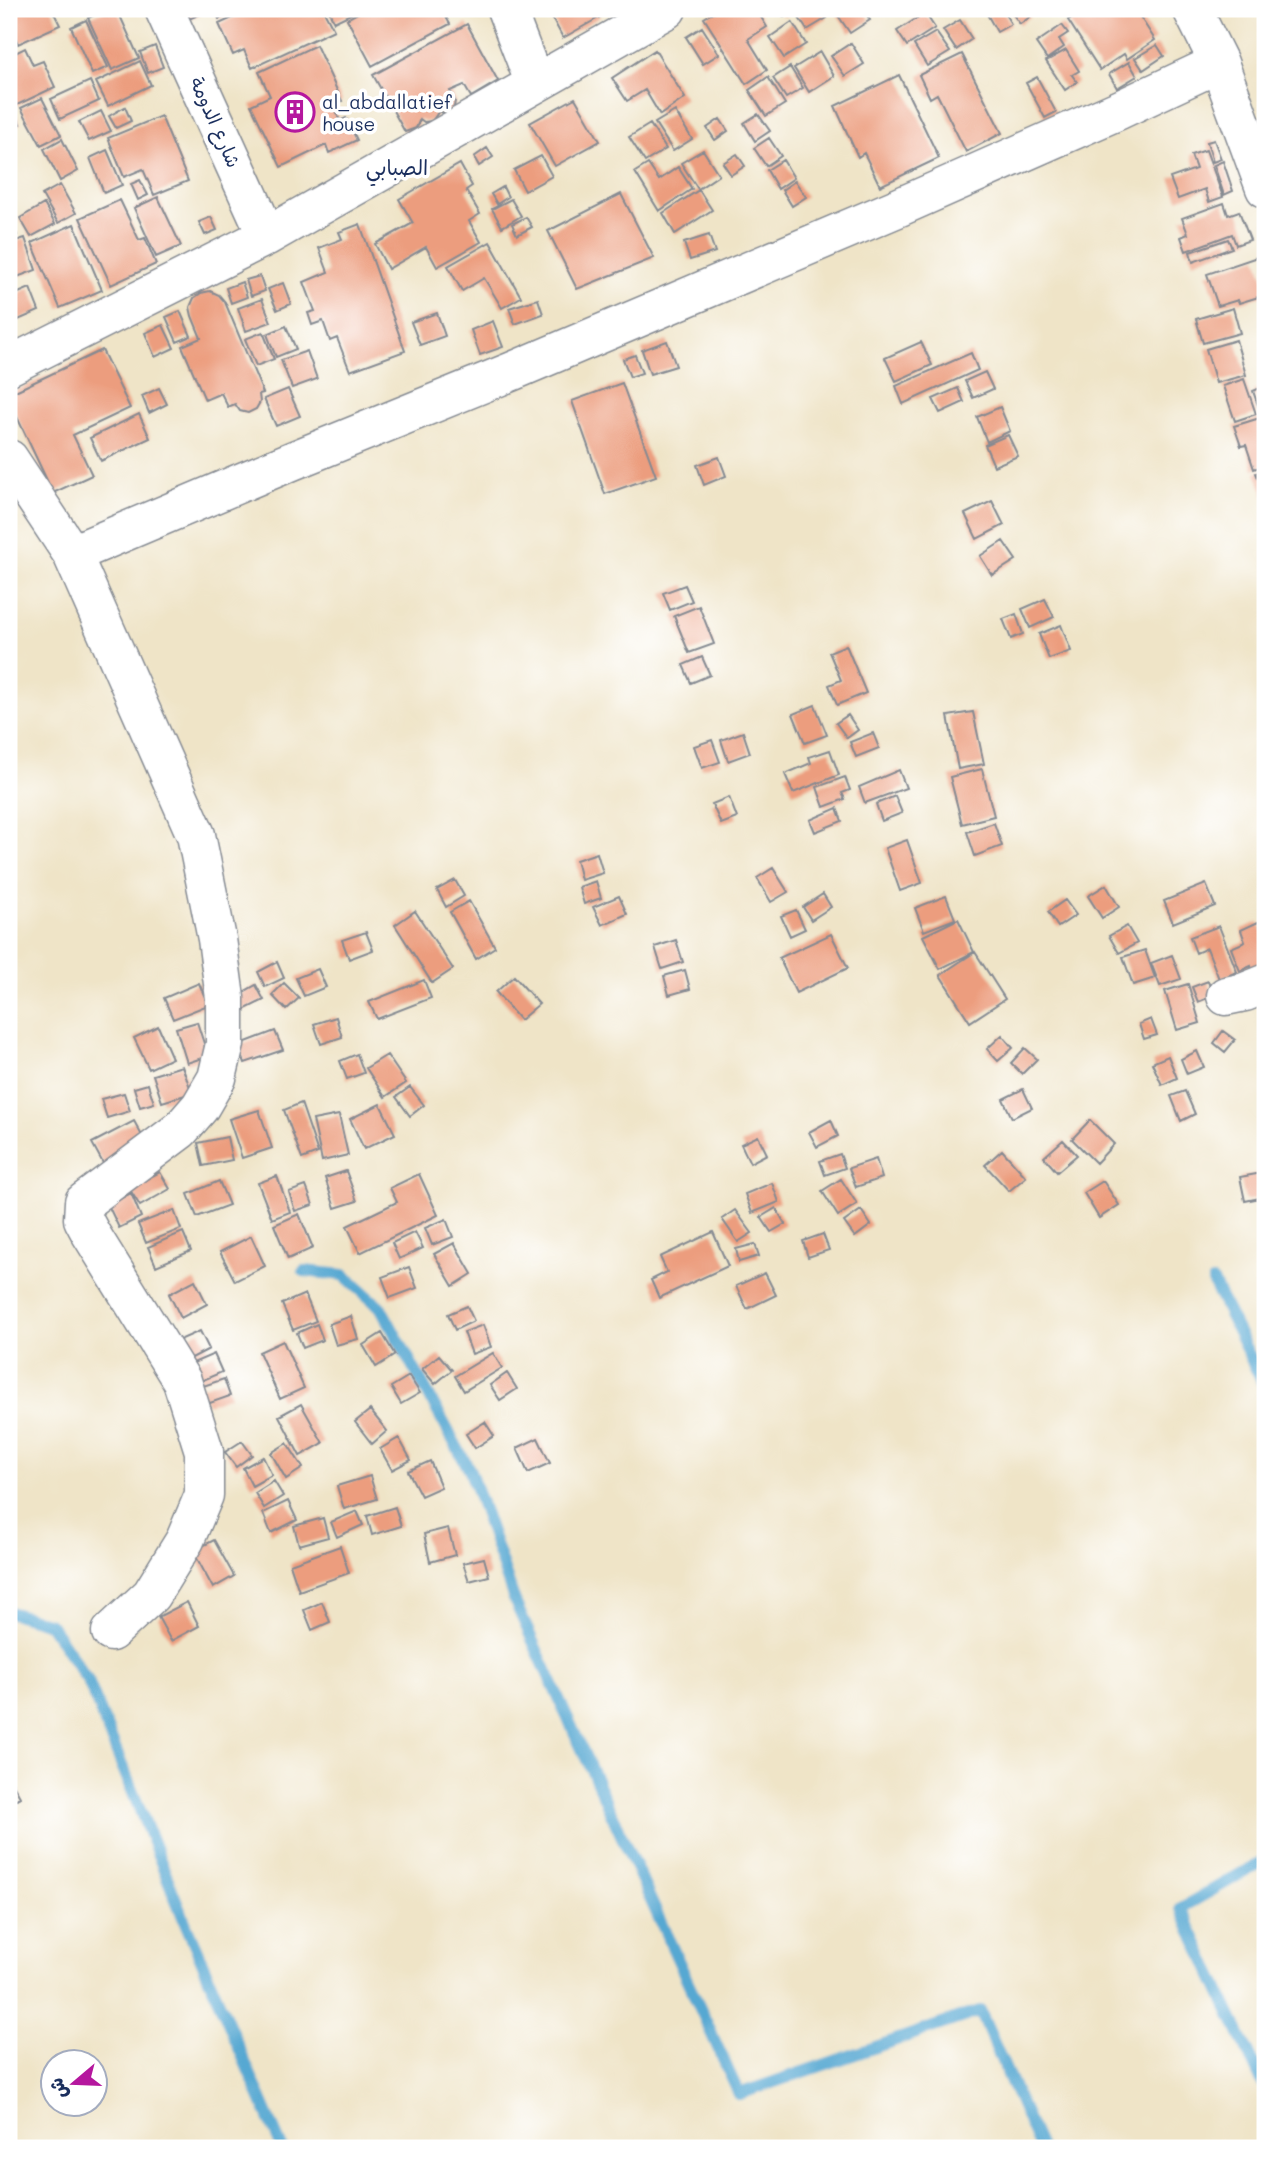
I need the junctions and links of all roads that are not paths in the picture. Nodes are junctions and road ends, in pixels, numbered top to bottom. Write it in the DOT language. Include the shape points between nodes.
graph roads {
  1 [pos="164,9"];
  2 [pos="506,9"];
  3 [pos="667,9"];
  4 [pos="1192,9"];
  5 [pos="1219,63"];
  6 [pos="535,84"];
  7 [pos="1265,188"];
  8 [pos="267,236"];
  9 [pos="9,366"];
  10 [pos="9,459"];
  11 [pos="72,555"];
  12 [pos="1265,984"];
  13 [pos="1226,996"];
  14 [pos="111,1632"];
  1 -- 8 [label="street, شارع الدومة"];
  2 -- 6 [label="street"];
  3 -- 6 [label="street"];
  4 -- 5 [label="street"];
  5 -- 7 [label="street"];
  5 -- 11 [label="street" via="895,209"];
  6 -- 8 [label="street"];
  8 -- 9 [label="street"];
  10 -- 11 [label="street"];
  11 -- 14 [label="street" via="197,835 225,998 225,1044 217,1079 200,1107 180,1130 84,1202 83,1219 90,1234 182,1381 204,1451 204,1495 185,1540 150,1595"];
  12 -- 13 [label="street"];
}
